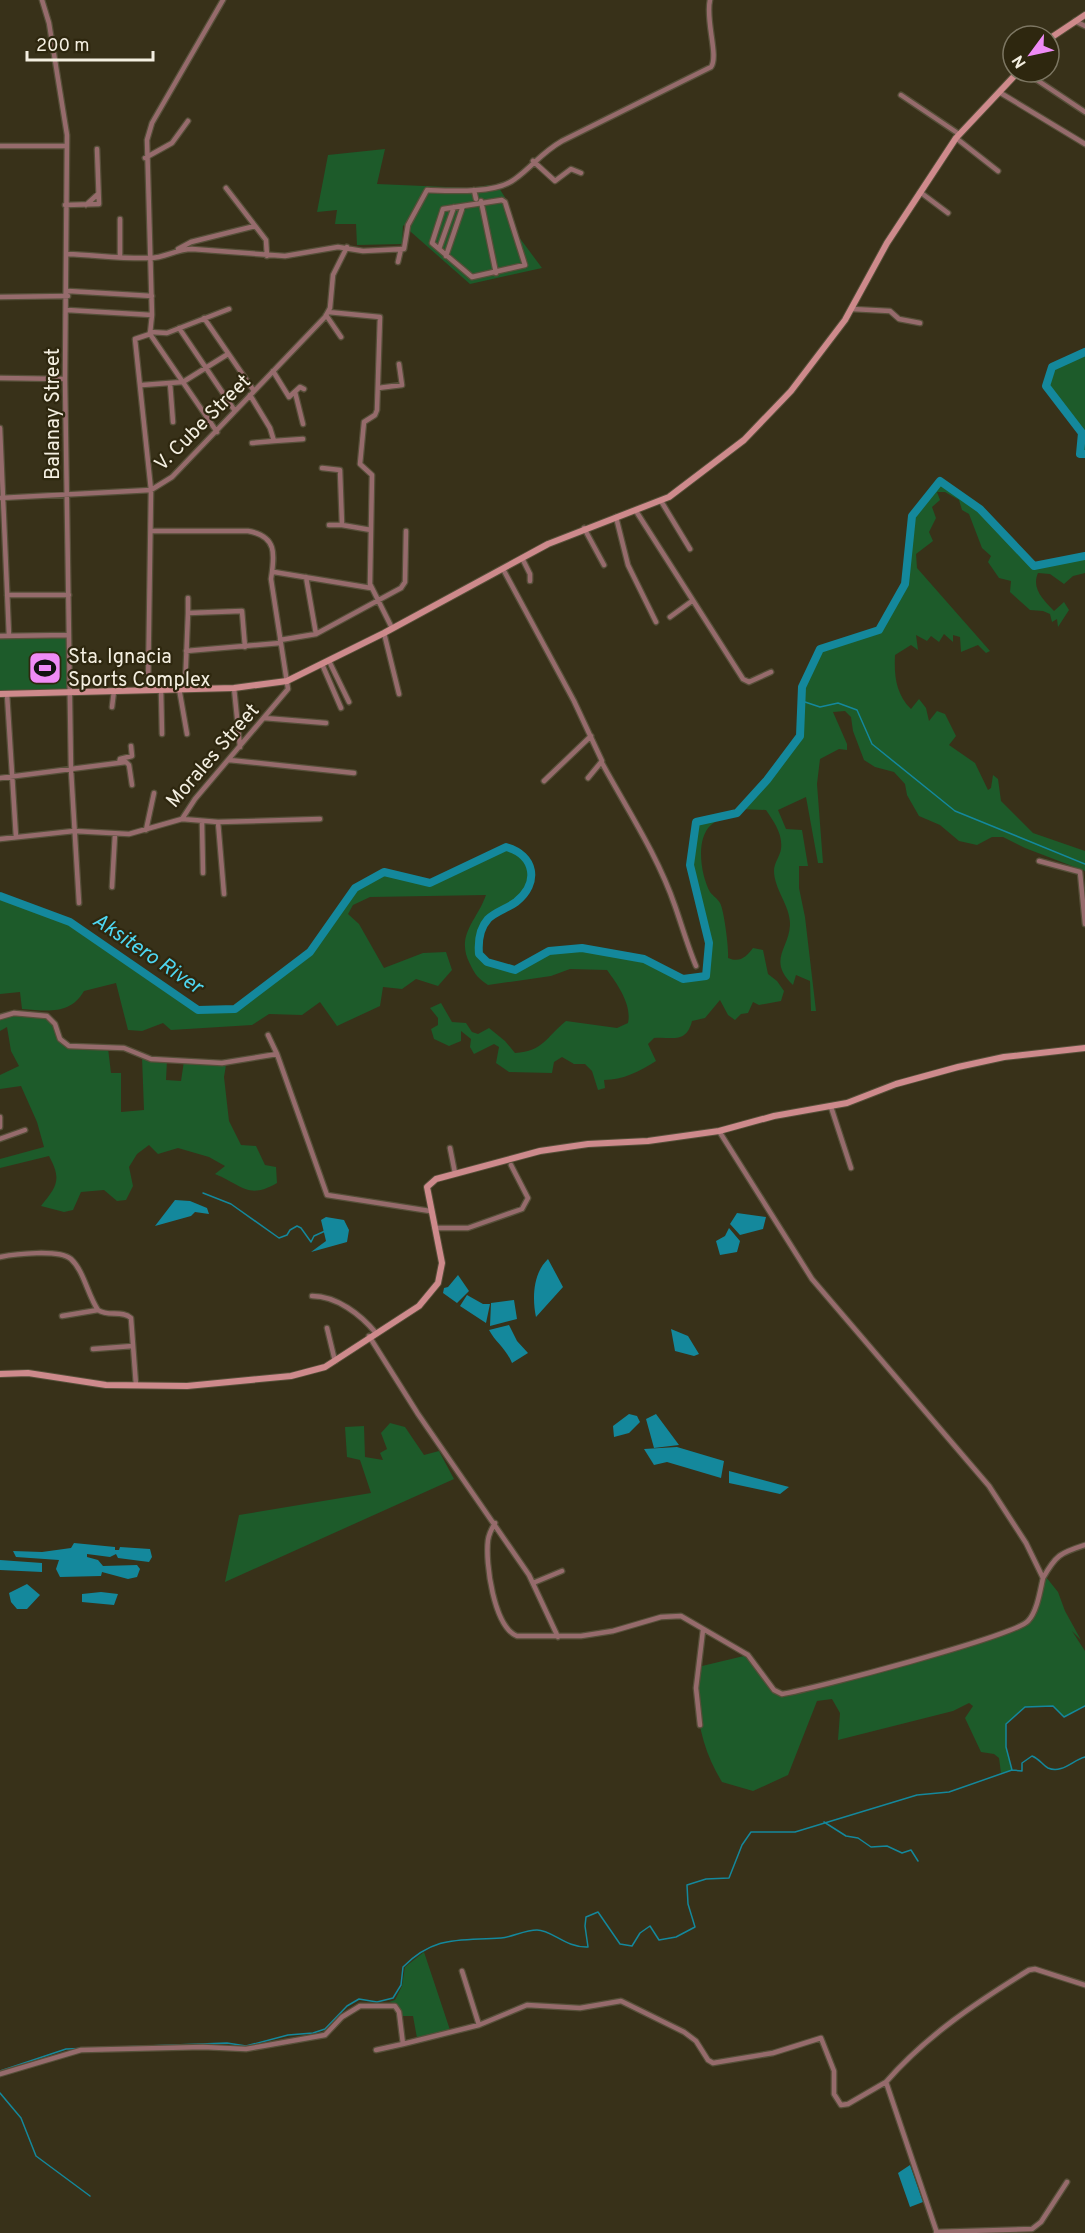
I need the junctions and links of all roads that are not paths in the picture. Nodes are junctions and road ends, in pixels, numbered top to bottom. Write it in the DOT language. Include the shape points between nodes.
graph roads {
  1 [pos="42,0"];
  2 [pos="224,0"];
  3 [pos="710,0"];
  4 [pos="1085,15"];
  5 [pos="1074,21"];
  6 [pos="1085,26"];
  7 [pos="1061,30"];
  8 [pos="1007,84"];
  9 [pos="1043,84"];
  10 [pos="999,92"];
  11 [pos="901,95"];
  12 [pos="1085,112"];
  13 [pos="188,121"];
  14 [pos="958,136"];
  15 [pos="1085,144"];
  16 [pos="0,146"];
  17 [pos="66,146"];
  18 [pos="98,149"];
  19 [pos="145,158"];
  20 [pos="533,161"];
  21 [pos="998,171"];
  22 [pos="581,173"];
  23 [pos="226,188"];
  24 [pos="476,190"];
  25 [pos="920,192"];
  26 [pos="98,194"];
  27 [pos="479,202"];
  28 [pos="86,205"];
  29 [pos="65,206"];
  30 [pos="464,206"];
  31 [pos="454,207"];
  32 [pos="948,213"];
  33 [pos="120,219"];
  34 [pos="255,226"];
  35 [pos="347,247"];
  36 [pos="178,249"];
  37 [pos="401,249"];
  38 [pos="439,249"];
  39 [pos="68,254"];
  40 [pos="120,256"];
  41 [pos="267,256"];
  42 [pos="446,256"];
  43 [pos="150,258"];
  44 [pos="398,262"];
  45 [pos="496,273"];
  46 [pos="68,293"];
  47 [pos="153,296"];
  48 [pos="0,297"];
  49 [pos="229,309"];
  50 [pos="852,309"];
  51 [pos="67,310"];
  52 [pos="327,314"];
  53 [pos="152,315"];
  54 [pos="204,318"];
  55 [pos="920,323"];
  56 [pos="179,328"];
  57 [pos="150,333"];
  58 [pos="341,337"];
  59 [pos="228,354"];
  60 [pos="399,364"];
  61 [pos="206,368"];
  62 [pos="273,371"];
  63 [pos="0,378"];
  64 [pos="66,379"];
  65 [pos="183,382"];
  66 [pos="170,383"];
  67 [pos="142,385"];
  68 [pos="378,388"];
  69 [pos="304,389"];
  70 [pos="295,392"];
  71 [pos="252,393"];
  72 [pos="235,411"];
  73 [pos="173,422"];
  74 [pos="303,424"];
  75 [pos="0,428"];
  76 [pos="217,432"];
  77 [pos="303,439"];
  78 [pos="274,441"];
  79 [pos="252,443"];
  80 [pos="322,468"];
  81 [pos="151,490"];
  82 [pos="68,496"];
  83 [pos="2,498"];
  84 [pos="661,501"];
  85 [pos="636,511"];
  86 [pos="616,517"];
  87 [pos="328,525"];
  88 [pos="342,525"];
  89 [pos="584,528"];
  90 [pos="370,530"];
  91 [pos="151,531"];
  92 [pos="406,531"];
  93 [pos="690,549"];
  94 [pos="522,558"];
  95 [pos="604,565"];
  96 [pos="503,569"];
  97 [pos="273,572"];
  98 [pos="306,577"];
  99 [pos="530,581"];
  100 [pos="371,588"];
  101 [pos="69,595"];
  102 [pos="7,596"];
  103 [pos="188,598"];
  104 [pos="378,600"];
  105 [pos="692,601"];
  106 [pos="188,613"];
  107 [pos="670,617"];
  108 [pos="656,622"];
  109 [pos="392,628"];
  110 [pos="384,633"];
  111 [pos="316,634"];
  112 [pos="69,635"];
  113 [pos="0,636"];
  114 [pos="9,636"];
  115 [pos="280,641"];
  116 [pos="245,647"];
  117 [pos="186,651"];
  118 [pos="329,661"];
  119 [pos="322,664"];
  120 [pos="771,672"];
  121 [pos="287,681"];
  122 [pos="182,688"];
  123 [pos="234,688"];
  124 [pos="161,689"];
  125 [pos="148,690"];
  126 [pos="114,691"];
  127 [pos="70,693"];
  128 [pos="4,694"];
  129 [pos="399,694"];
  130 [pos="349,702"];
  131 [pos="112,707"];
  132 [pos="341,708"];
  133 [pos="264,718"];
  134 [pos="326,723"];
  135 [pos="162,734"];
  136 [pos="187,734"];
  137 [pos="591,736"];
  138 [pos="131,746"];
  139 [pos="240,747"];
  140 [pos="229,760"];
  141 [pos="119,763"];
  142 [pos="602,763"];
  143 [pos="71,770"];
  144 [pos="354,773"];
  145 [pos="11,777"];
  146 [pos="0,778"];
  147 [pos="588,778"];
  148 [pos="544,782"];
  149 [pos="132,785"];
  150 [pos="154,793"];
  151 [pos="182,819"];
  152 [pos="320,819"];
  153 [pos="202,822"];
  154 [pos="218,822"];
  155 [pos="146,830"];
  156 [pos="74,831"];
  157 [pos="115,834"];
  158 [pos="16,837"];
  159 [pos="0,839"];
  160 [pos="1039,861"];
  161 [pos="203,873"];
  162 [pos="1083,873"];
  163 [pos="112,887"];
  164 [pos="224,894"];
  165 [pos="79,903"];
  166 [pos="1085,924"];
  167 [pos="696,966"];
  168 [pos="0,1017"];
  169 [pos="268,1035"];
  170 [pos="1085,1048"];
  171 [pos="277,1054"];
  172 [pos="831,1107"];
  173 [pos="0,1116"];
  174 [pos="0,1127"];
  175 [pos="25,1130"];
  176 [pos="719,1131"];
  177 [pos="0,1139"];
  178 [pos="450,1148"];
  179 [pos="511,1165"];
  180 [pos="851,1168"];
  181 [pos="455,1173"];
  182 [pos="430,1211"];
  183 [pos="435,1228"];
  184 [pos="0,1257"];
  185 [pos="312,1296"];
  186 [pos="98,1310"];
  187 [pos="62,1316"];
  188 [pos="327,1328"];
  189 [pos="373,1334"];
  190 [pos="133,1346"];
  191 [pos="93,1349"];
  192 [pos="334,1361"];
  193 [pos="0,1374"];
  194 [pos="136,1385"];
  195 [pos="495,1522"];
  196 [pos="1085,1545"];
  197 [pos="562,1571"];
  198 [pos="1042,1578"];
  199 [pos="533,1583"];
  200 [pos="703,1630"];
  201 [pos="558,1637"];
  202 [pos="700,1725"];
  203 [pos="462,1971"];
  204 [pos="1085,1985"];
  205 [pos="479,2025"];
  206 [pos="403,2044"];
  207 [pos="376,2050"];
  208 [pos="0,2074"];
  209 [pos="886,2082"];
  210 [pos="1067,2182"];
  211 [pos="936,2233"];
  1 -- 17 [label="street, Balanay Street" via="50,23"];
  2 -- 19 [label="street" via="152,123"];
  3 -- 20 [label="street" via="707,20 715,60 711,67 562,141"];
  4 -- 5 [label="street"];
  5 -- 6 [label="street"];
  5 -- 7 [label="street"];
  8 -- 10 [label="street"];
  9 -- 12 [label="street"];
  10 -- 14 [label="street"];
  10 -- 15 [label="street"];
  11 -- 14 [label="street"];
  13 -- 19 [label="street" via="172,143"];
  14 -- 21 [label="street"];
  14 -- 25 [label="street"];
  16 -- 17 [label="street"];
  17 -- 29 [label="street, Balanay Street"];
  18 -- 26 [label="street"];
  19 -- 43 [label="street"];
  20 -- 22 [label="street" via="555,181 571,169"];
  20 -- 24 [label="street" via="507,184"];
  23 -- 34 [label="street"];
  24 -- 27 [label="street"];
  24 -- 37 [label="street" via="427,190 408,225 406,246"];
  25 -- 32 [label="street"];
  25 -- 50 [label="street"];
  26 -- 28 [label="street"];
  26 -- 28 [label="street" via="98,205"];
  27 -- 30 [label="street"];
  27 -- 45 [label="street"];
  27 -- 45 [label="street" via="506,202 525,265"];
  28 -- 29 [label="street"];
  29 -- 39 [label="street, Balanay Street"];
  30 -- 31 [label="street"];
  30 -- 42 [label="street"];
  31 -- 38 [label="street"];
  31 -- 38 [label="street" via="443,209 432,242"];
  33 -- 40 [label="street"];
  34 -- 36 [label="street"];
  34 -- 41 [label="street" via="266,240"];
  35 -- 37 [label="street" via="363,251"];
  35 -- 41 [label="street"];
  35 -- 52 [label="street" via="333,275"];
  36 -- 41 [label="street"];
  36 -- 43 [label="street"];
  37 -- 44 [label="street"];
  38 -- 42 [label="street"];
  39 -- 40 [label="street"];
  39 -- 46 [label="street, Balanay Street"];
  40 -- 43 [label="street"];
  42 -- 45 [label="street" via="472,277"];
  43 -- 47 [label="street"];
  46 -- 47 [label="street"];
  46 -- 48 [label="street"];
  46 -- 51 [label="street, Balanay Street"];
  47 -- 53 [label="street"];
  49 -- 54 [label="street"];
  50 -- 55 [label="street" via="890,311 899,319"];
  50 -- 84 [label="street" via="801,380 760,425"];
  51 -- 53 [label="street"];
  51 -- 64 [label="street, Balanay Street"];
  52 -- 58 [label="street"];
  52 -- 62 [label="street, V. Cube Street"];
  52 -- 68 [label="street" via="380,316"];
  53 -- 57 [label="street"];
  54 -- 56 [label="street"];
  54 -- 59 [label="street"];
  56 -- 57 [label="street"];
  56 -- 61 [label="street"];
  57 -- 65 [label="street"];
  57 -- 67 [label="street" via="135,339"];
  59 -- 61 [label="street"];
  59 -- 71 [label="street"];
  60 -- 68 [label="street" via="402,385"];
  61 -- 65 [label="street"];
  61 -- 72 [label="street"];
  62 -- 70 [label="street" via="288,397"];
  62 -- 71 [label="street, V. Cube Street"];
  63 -- 64 [label="street"];
  64 -- 82 [label="street, Balanay Street"];
  65 -- 66 [label="street"];
  65 -- 76 [label="street"];
  66 -- 67 [label="street"];
  66 -- 73 [label="street"];
  67 -- 81 [label="street"];
  68 -- 90 [label="street" via="377,410 365,420 361,443 360,464 372,476"];
  69 -- 70 [label="street" via="300,387"];
  70 -- 74 [label="street"];
  71 -- 72 [label="street, V. Cube Street"];
  71 -- 78 [label="street"];
  72 -- 76 [label="street, V. Cube Street"];
  75 -- 83 [label="street"];
  76 -- 81 [label="street, V. Cube Street" via="172,477"];
  77 -- 78 [label="street"];
  78 -- 79 [label="street"];
  80 -- 88 [label="street" via="339,470"];
  81 -- 82 [label="street, V. Cube Street"];
  81 -- 91 [label="street"];
  82 -- 83 [label="street, V. Cube Street"];
  82 -- 101 [label="street, Balanay Street"];
  83 -- 102 [label="street"];
  84 -- 85 [label="street"];
  84 -- 93 [label="street"];
  85 -- 86 [label="street"];
  85 -- 105 [label="street"];
  86 -- 89 [label="street"];
  86 -- 108 [label="street" via="628,565"];
  87 -- 88 [label="street"];
  88 -- 90 [label="street"];
  89 -- 94 [label="street"];
  89 -- 95 [label="street"];
  90 -- 100 [label="street"];
  91 -- 97 [label="street" via="221,529 263,534 271,545"];
  91 -- 125 [label="street"];
  92 -- 104 [label="street" via="404,585"];
  94 -- 96 [label="street"];
  94 -- 99 [label="street"];
  96 -- 109 [label="street"];
  96 -- 137 [label="street"];
  97 -- 98 [label="street"];
  97 -- 115 [label="street"];
  98 -- 100 [label="street"];
  98 -- 111 [label="street"];
  100 -- 104 [label="street"];
  101 -- 102 [label="street"];
  101 -- 112 [label="street, Balanay Street"];
  102 -- 114 [label="street"];
  103 -- 106 [label="street"];
  104 -- 109 [label="street"];
  104 -- 111 [label="street"];
  105 -- 107 [label="street"];
  105 -- 120 [label="street" via="744,679 752,681"];
  106 -- 116 [label="street" via="242,611"];
  106 -- 117 [label="street"];
  109 -- 110 [label="street"];
  110 -- 118 [label="street"];
  110 -- 129 [label="street"];
  111 -- 115 [label="street"];
  112 -- 114 [label="street"];
  112 -- 127 [label="street, Balanay Street"];
  113 -- 114 [label="street"];
  115 -- 116 [label="street"];
  115 -- 121 [label="street"];
  116 -- 117 [label="street"];
  117 -- 122 [label="street"];
  118 -- 119 [label="street"];
  118 -- 130 [label="street"];
  119 -- 121 [label="street"];
  119 -- 132 [label="street"];
  121 -- 123 [label="street"];
  121 -- 133 [label="street, Morales Street" via="286,692"];
  122 -- 123 [label="street"];
  122 -- 124 [label="street"];
  122 -- 136 [label="street"];
  123 -- 139 [label="street"];
  124 -- 125 [label="street"];
  124 -- 135 [label="street"];
  125 -- 126 [label="street"];
  126 -- 127 [label="street"];
  126 -- 131 [label="street"];
  127 -- 128 [label="street"];
  127 -- 143 [label="street, Balanay Street"];
  128 -- 145 [label="street"];
  133 -- 134 [label="street"];
  133 -- 139 [label="street, Morales Street"];
  137 -- 142 [label="street"];
  137 -- 148 [label="street"];
  138 -- 141 [label="street" via="132,756 120,759"];
  139 -- 140 [label="street, Morales Street"];
  140 -- 144 [label="street"];
  140 -- 151 [label="street, Morales Street"];
  141 -- 143 [label="street"];
  141 -- 149 [label="street" via="128,762"];
  142 -- 147 [label="street"];
  142 -- 167 [label="street" via="657,864"];
  143 -- 145 [label="street"];
  143 -- 156 [label="street, Balanay Street"];
  145 -- 146 [label="street"];
  145 -- 158 [label="street"];
  150 -- 155 [label="street"];
  151 -- 153 [label="street"];
  151 -- 155 [label="street, Morales Street"];
  152 -- 154 [label="street"];
  153 -- 154 [label="street"];
  153 -- 161 [label="street"];
  154 -- 164 [label="street"];
  155 -- 157 [label="street, Morales Street"];
  156 -- 157 [label="street, Morales Street"];
  156 -- 158 [label="street, Morales Street"];
  156 -- 165 [label="street, Balanay Street"];
  157 -- 163 [label="street"];
  158 -- 159 [label="street, Morales Street"];
  160 -- 162 [label="street"];
  162 -- 166 [label="street"];
  168 -- 171 [label="street" via="47,1016 55,1024 60,1039 69,1046 124,1048 152,1059 222,1063"];
  169 -- 171 [label="street"];
  170 -- 172 [label="street" via="1036,1052 958,1067"];
  171 -- 182 [label="street" via="327,1195"];
  172 -- 176 [label="street" via="774,1116"];
  172 -- 180 [label="street"];
  173 -- 174 [label="street"];
  175 -- 177 [label="street"];
  176 -- 181 [label="street" via="540,1151"];
  176 -- 198 [label="street" via="799,1262 989,1486 1026,1543"];
  178 -- 181 [label="street"];
  179 -- 183 [label="street" via="528,1198 522,1209 468,1228"];
  181 -- 182 [label="street" via="429,1183"];
  182 -- 183 [label="street"];
  183 -- 189 [label="street" via="442,1263 438,1283 419,1306"];
  184 -- 186 [label="street" via="29,1253 69,1258"];
  185 -- 189 [label="street" via="330,1298 358,1316"];
  186 -- 187 [label="street"];
  186 -- 190 [label="street" via="129,1315"];
  188 -- 192 [label="street"];
  189 -- 192 [label="street"];
  189 -- 195 [label="street" via="418,1414"];
  190 -- 191 [label="street"];
  190 -- 194 [label="street"];
  192 -- 194 [label="street" via="291,1376 188,1386"];
  193 -- 194 [label="street" via="28,1373 105,1385"];
  195 -- 199 [label="street"];
  195 -- 201 [label="street" via="488,1550 494,1598 502,1621 517,1636"];
  196 -- 198 [label="street" via="1056,1557"];
  197 -- 199 [label="street"];
  198 -- 200 [label="street" via="1031,1616 1021,1626 889,1667 782,1694 774,1690 751,1658"];
  199 -- 201 [label="street"];
  200 -- 201 [label="street" via="674,1615 613,1631"];
  200 -- 202 [label="street" via="696,1688"];
  203 -- 205 [label="street"];
  204 -- 209 [label="street" via="1029,1970 937,2032 906,2058"];
  205 -- 206 [label="street"];
  205 -- 209 [label="street" via="527,2005 580,2008 621,2001 684,2032 713,2063 773,2053 821,2038 834,2071 834,2094 841,2104 848,2104"];
  206 -- 207 [label="street"];
  206 -- 208 [label="street" via="395,2006 371,2005 350,2011 325,2035 246,2049 81,2050"];
  209 -- 211 [label="street"];
  210 -- 211 [label="street" via="1041,2222 1032,2229"];
}
